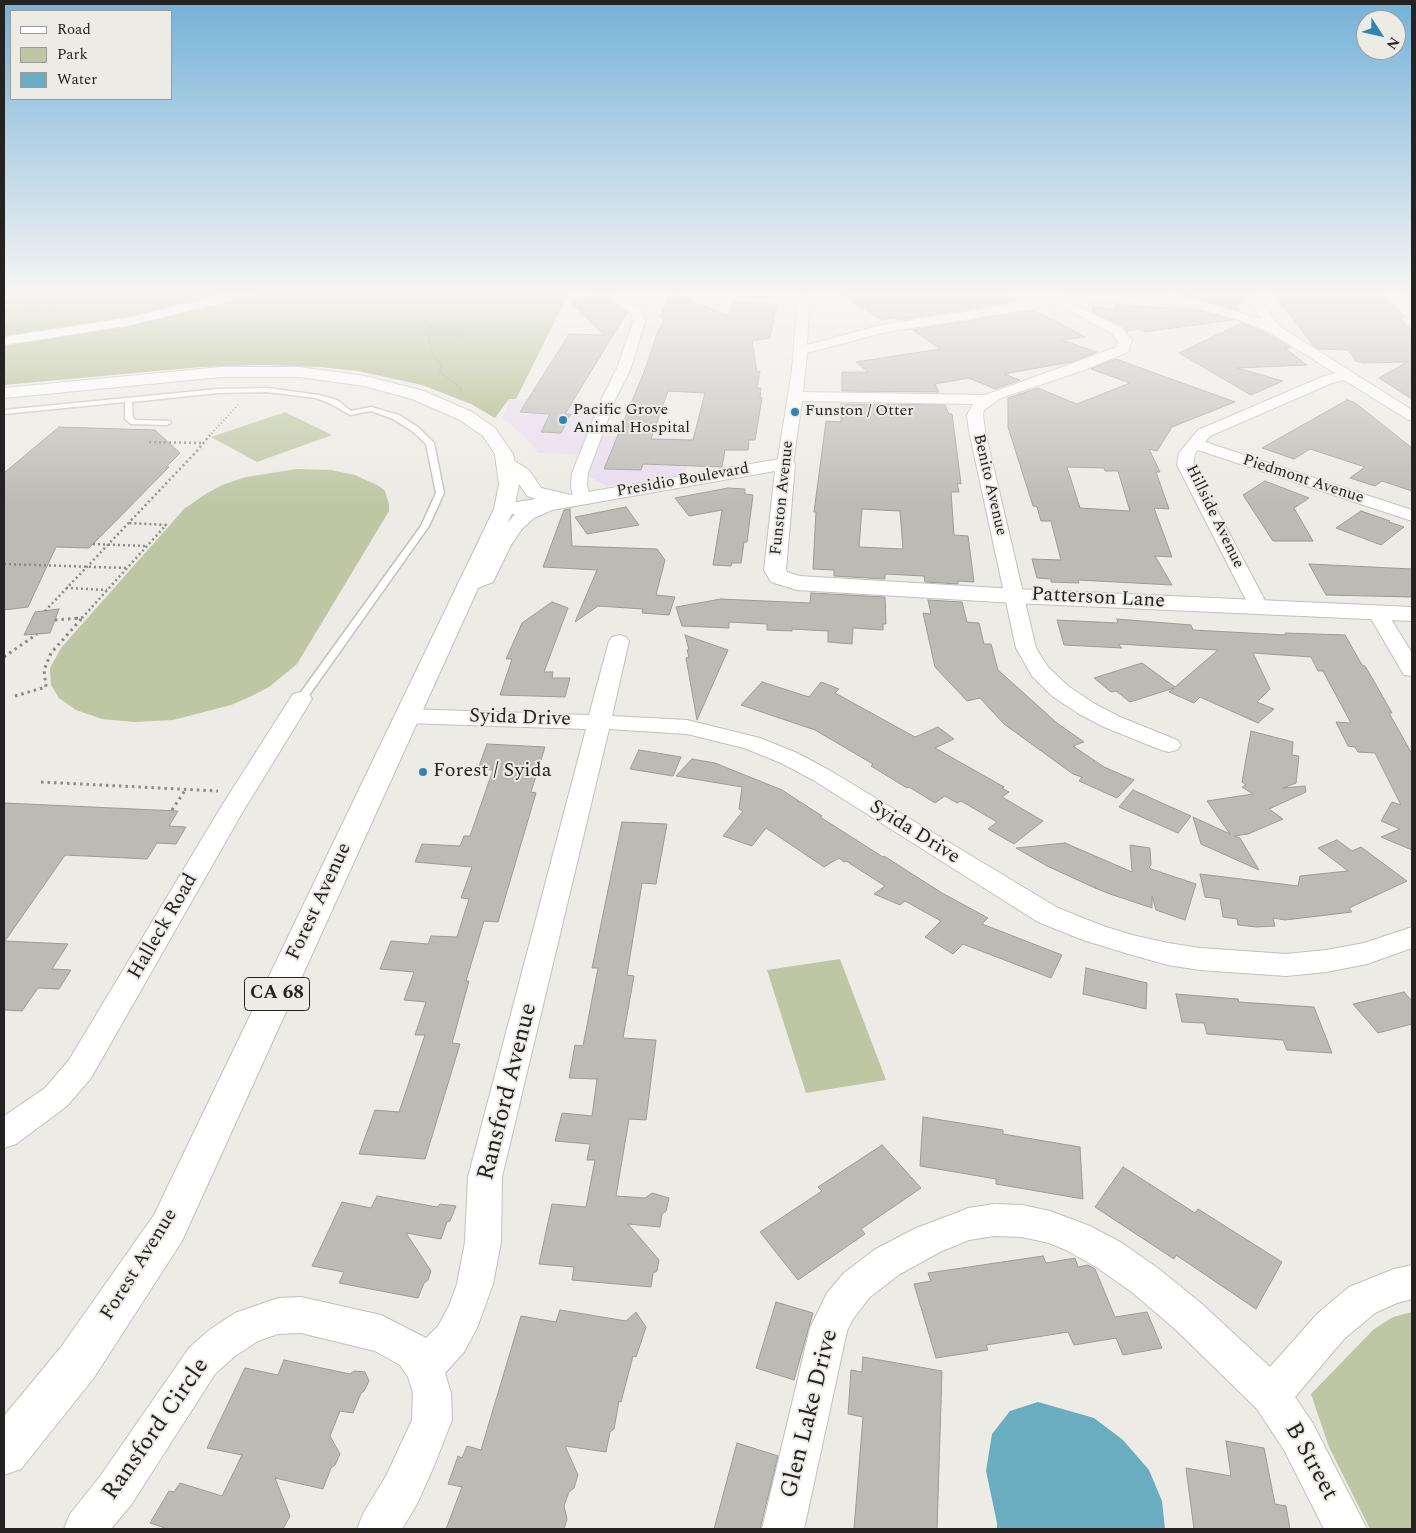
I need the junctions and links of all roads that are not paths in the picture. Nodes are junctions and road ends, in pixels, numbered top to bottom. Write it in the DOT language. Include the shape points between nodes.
graph roads {
  1 [pos="625,365"];
  2 [pos="798,365"];
  3 [pos="1086,365"];
  4 [pos="1329,365"];
  5 [pos="1345,375"];
  6 [pos="4,393"];
  7 [pos="795,396"];
  8 [pos="128,400"];
  9 [pos="987,400"];
  10 [pos="4,412"];
  11 [pos="1412,416"];
  12 [pos="167,424"];
  13 [pos="1194,444"];
  14 [pos="506,464"];
  15 [pos="785,464"];
  16 [pos="582,499"];
  17 [pos="558,503"];
  18 [pos="504,508"];
  19 [pos="1412,516"];
  20 [pos="784,579"];
  21 [pos="468,585"];
  22 [pos="1015,596"];
  23 [pos="1258,606"];
  24 [pos="1377,612"];
  25 [pos="1412,614"];
  26 [pos="619,640"];
  27 [pos="1412,670"];
  28 [pos="301,699"];
  29 [pos="407,716"];
  30 [pos="600,722"];
  31 [pos="1169,745"];
  32 [pos="1412,936"];
  33 [pos="4,1134"];
  34 [pos="1412,1282"];
  35 [pos="424,1367"];
  36 [pos="1271,1395"];
  37 [pos="4,1452"];
  38 [pos="85,1529"];
  39 [pos="378,1529"];
  40 [pos="783,1529"];
  41 [pos="1346,1529"];
  1 -- 16 [label="street" via="580,472"];
  2 -- 7 [label="street, Funston Avenue"];
  3 -- 9 [label="street"];
  4 -- 5 [label="street"];
  5 -- 11 [label="street"];
  5 -- 13 [label="street, Hillside Avenue" via="1204,433"];
  6 -- 14 [label="main road, Forest Avenue / CA 68" via="221,372 299,372 342,377 393,387 443,404 466,416 489,432 504,454"];
  7 -- 9 [label="street"];
  7 -- 15 [label="street, Funston Avenue"];
  8 -- 10 [label="lane"];
  8 -- 12 [label="lane" via="129,419"];
  8 -- 28 [label="lane" via="218,391 283,391 317,396 350,412 370,409 396,417 416,429 430,443 440,493 425,526"];
  9 -- 22 [label="street, Benito Avenue" via="977,410 977,431"];
  13 -- 19 [label="street, Piedmont Avenue"];
  13 -- 23 [label="street, Hillside Avenue" via="1187,453 1185,465"];
  14 -- 16 [label="main road, Presidio Boulevard" via="522,474 534,492 540,495"];
  14 -- 18 [label="main road, Forest Avenue / CA 68" via="510,484"];
  15 -- 16 [label="main road, Presidio Boulevard"];
  15 -- 20 [label="main road, Funston Avenue" via="775,570"];
  16 -- 17 [label="main road, Presidio Boulevard"];
  17 -- 18 [label="main road, Presidio Boulevard"];
  17 -- 21 [label="main road" via="526,514 501,544 484,577"];
  18 -- 21 [label="main road, Forest Avenue / CA 68"];
  20 -- 22 [label="main road, Patterson Lane" via="804,584"];
  21 -- 29 [label="main road, Forest Avenue / CA 68"];
  22 -- 23 [label="main road, Patterson Lane"];
  22 -- 31 [label="street, Benito Avenue" via="1026,648 1040,671 1060,691 1112,722"];
  23 -- 24 [label="main road, Patterson Lane"];
  24 -- 25 [label="main road, Patterson Lane"];
  24 -- 27 [label="street"];
  26 -- 30 [label="street, Ransford Avenue"];
  28 -- 33 [label="street, Halleck Road" via="80,1069 56,1097"];
  29 -- 30 [label="street, Syida Drive"];
  29 -- 37 [label="main road, Forest Avenue / CA 68" via="168,1228 77,1362"];
  30 -- 32 [label="street, Syida Drive" via="687,727 752,743 789,758 1048,914 1132,945 1200,959 1286,965 1367,953"];
  30 -- 35 [label="street, Ransford Avenue" via="485,1177 483,1242 475,1284 464,1315 450,1339"];
  34 -- 36 [label="street" via="1362,1300 1331,1326"];
  35 -- 38 [label="street, Ransford Circle" via="413,1352 381,1334 301,1315 278,1316 248,1326 222,1343 202,1362 116,1490"];
  35 -- 39 [label="street" via="432,1393 432,1420 402,1489"];
  36 -- 40 [label="street, Glen Lake Drive" via="1189,1317 1109,1255 1050,1227 1022,1221 994,1220 968,1224 886,1262 857,1286 840,1306 829,1328"];
  36 -- 41 [label="street, B Street" via="1298,1436"];
}
